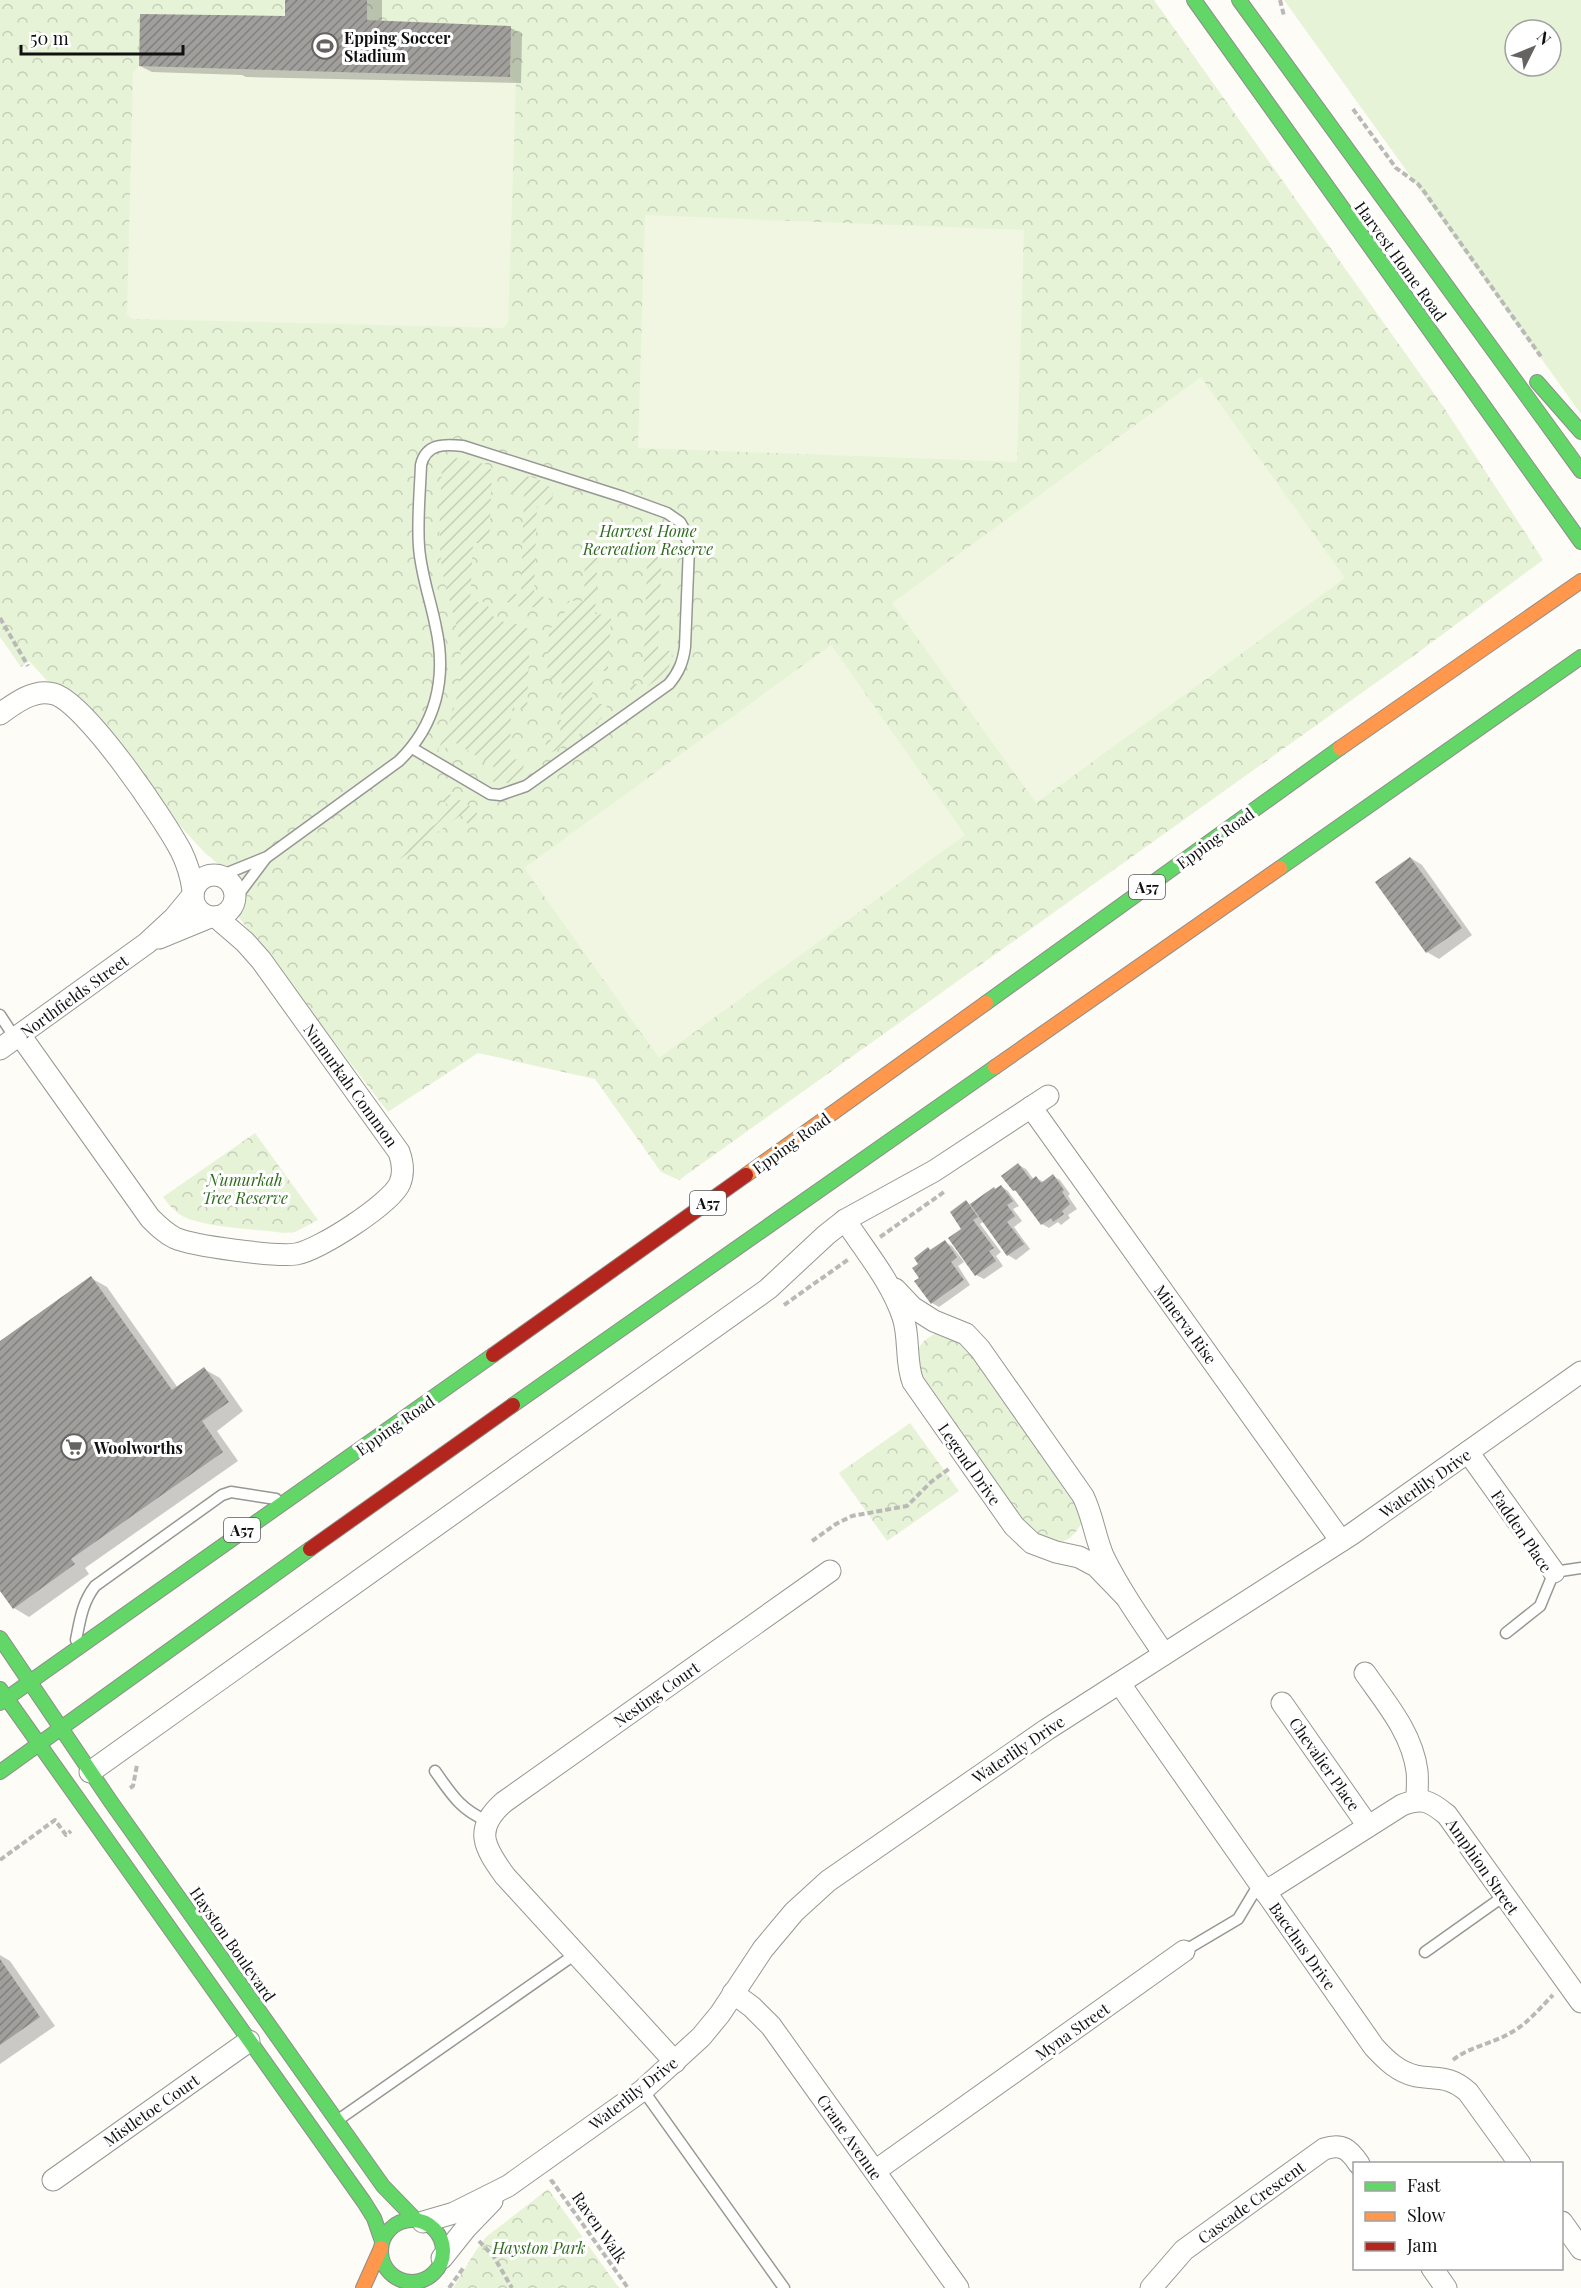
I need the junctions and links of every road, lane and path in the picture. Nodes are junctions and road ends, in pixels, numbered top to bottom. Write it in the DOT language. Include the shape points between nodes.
graph roads {
  1 [pos="1194,0"];
  2 [pos="1239,0"];
  3 [pos="1280,0"];
  4 [pos="1285,18"];
  5 [pos="1348,102"];
  6 [pos="1425,257"];
  7 [pos="1547,365"];
  8 [pos="1581,432"];
  9 [pos="1581,471"];
  10 [pos="1581,542"];
  11 [pos="1581,581"];
  12 [pos="0,618"];
  13 [pos="1581,657"];
  14 [pos="28,666"];
  15 [pos="1581,676"];
  16 [pos="1553,678"];
  17 [pos="0,714"];
  18 [pos="412,748"];
  19 [pos="168,829"];
  20 [pos="267,857"];
  21 [pos="217,875"];
  22 [pos="193,892"];
  23 [pos="224,910"];
  24 [pos="147,943"];
  25 [pos="0,1015"];
  26 [pos="12,1040"];
  27 [pos="845,1220"];
  28 [pos="884,1277"];
  29 [pos="952,1327"];
  30 [pos="909,1356"];
  31 [pos="1581,1372"];
  32 [pos="1468,1452"];
  33 [pos="965,1458"];
  34 [pos="286,1500"];
  35 [pos="1093,1523"];
  36 [pos="812,1541"];
  37 [pos="1341,1541"];
  38 [pos="1056,1552"];
  39 [pos="1581,1568"];
  40 [pos="830,1571"];
  41 [pos="1554,1572"];
  42 [pos="1124,1595"];
  43 [pos="1506,1633"];
  44 [pos="0,1638"];
  45 [pos="75,1649"];
  46 [pos="1164,1654"];
  47 [pos="1365,1673"];
  48 [pos="31,1681"];
  49 [pos="1120,1684"];
  50 [pos="2,1697"];
  51 [pos="1282,1703"];
  52 [pos="62,1727"];
  53 [pos="37,1745"];
  54 [pos="435,1771"];
  55 [pos="0,1772"];
  56 [pos="90,1772"];
  57 [pos="69,1788"];
  58 [pos="1417,1800"];
  59 [pos="487,1821"];
  60 [pos="1368,1826"];
  61 [pos="1262,1888"];
  62 [pos="1504,1896"];
  63 [pos="1185,1951"];
  64 [pos="1425,1952"];
  65 [pos="577,1953"];
  66 [pos="1558,1990"];
  67 [pos="733,1993"];
  68 [pos="1581,2002"];
  69 [pos="270,2025"];
  70 [pos="249,2041"];
  71 [pos="675,2062"];
  72 [pos="1433,2077"];
  73 [pos="643,2090"];
  74 [pos="337,2121"];
  75 [pos="1358,2162"];
  76 [pos="1519,2162"];
  77 [pos="875,2171"];
  78 [pos="53,2180"];
  79 [pos="508,2186"];
  80 [pos="542,2187"];
  81 [pos="420,2221"];
  82 [pos="1563,2223"];
  83 [pos="485,2236"];
  84 [pos="381,2245"];
  85 [pos="1581,2249"];
  86 [pos="442,2258"];
  87 [pos="1433,2270"];
  88 [pos="402,2285"];
  89 [pos="363,2288"];
  90 [pos="512,2288"];
  91 [pos="628,2288"];
  92 [pos="784,2288"];
  93 [pos="958,2288"];
  94 [pos="1151,2288"];
  95 [pos="1446,2288"];
  1 -- 10 [label="main road, Harvest Home Road"];
  2 -- 6 [label="main road, Harvest Home Road"];
  3 -- 4 [label="path"];
  5 -- 7 [label="path" via="1396,168 1423,190"];
  6 -- 8 [label="main road"];
  6 -- 9 [label="main road, Harvest Home Road"];
  11 -- 34 [label="main road, Epping Road / A57" via="1301,775 695,1213"];
  12 -- 14 [label="path"];
  13 -- 16 [label="main road"];
  15 -- 16 [label="main road"];
  16 -- 52 [label="main road" via="457,1445"];
  17 -- 19 [label="street" via="33,695 51,693 67,700 88,720"];
  18 -- 18 [label="lane" via="431,717 441,675 419,546 421,465 431,449 438,445 463,446 623,497 667,513 680,522 689,547 685,647 683,661 669,684 512,793 490,794"];
  18 -- 20 [label="lane"];
  19 -- 21 [label="street" via="191,855"];
  19 -- 22 [label="street" via="191,874"];
  20 -- 21 [label="lane"];
  20 -- 23 [label="lane"];
  21 -- 22 [label="street" via="201,879"];
  21 -- 23 [label="street" via="232,884"];
  22 -- 23 [label="street" via="195,906 204,915"];
  22 -- 24 [label="street, Northfields Street" via="174,918"];
  23 -- 24 [label="street, Northfields Street"];
  23 -- 26 [label="street, Numurkah Common" via="393,1141 402,1161 400,1183 390,1196 314,1250 286,1255 195,1244 167,1234 150,1218"];
  24 -- 26 [label="street, Northfields Street"];
  25 -- 26 [label="lane"];
  27 -- 28 [label="street, Legend Drive"];
  27 -- 37 [label="street, Minerva Rise" via="934,1171 1040,1102"];
  27 -- 56 [label="street" via="768,1289"];
  28 -- 29 [label="street, Legend Drive" via="912,1307"];
  28 -- 30 [label="street, Legend Drive" via="903,1315"];
  29 -- 30 [label="street" via="930,1330 918,1339"];
  29 -- 35 [label="street, Legend Drive" via="966,1334 980,1349 1083,1496"];
  30 -- 33 [label="street, Legend Drive" via="913,1382"];
  31 -- 32 [label="street, Waterlily Drive"];
  32 -- 37 [label="street, Waterlily Drive"];
  32 -- 41 [label="street, Fadden Place"];
  33 -- 36 [label="path" via="931,1482 907,1506 852,1516"];
  33 -- 38 [label="street, Legend Drive" via="1014,1526 1032,1543"];
  34 -- 45 [label="main road, Epping Road / A57"];
  34 -- 45 [label="lane" via="231,1492 222,1495 95,1586 81,1610"];
  35 -- 38 [label="street" via="1075,1545"];
  35 -- 42 [label="street, Legend Drive"];
  37 -- 46 [label="street, Waterlily Drive"];
  38 -- 42 [label="street, Legend Drive" via="1096,1566"];
  39 -- 41 [label="lane"];
  40 -- 59 [label="street, Nesting Court" via="504,1802"];
  41 -- 43 [label="lane, Fadden Place" via="1540,1606"];
  42 -- 46 [label="street, Legend Drive"];
  44 -- 48 [label="main road, Hayston Boulevard"];
  45 -- 48 [label="main road, Epping Road / A57"];
  46 -- 49 [label="street, Waterlily Drive"];
  47 -- 58 [label="street" via="1404,1730 1417,1772"];
  48 -- 50 [label="main road, Epping Road / A57"];
  48 -- 52 [label="main road, Hayston Boulevard"];
  49 -- 61 [label="street, Bacchus Drive"];
  49 -- 67 [label="street, Waterlily Drive" via="1046,1730 828,1881 794,1912"];
  50 -- 53 [label="main road"];
  51 -- 60 [label="street, Chevalier Place"];
  52 -- 53 [label="main road"];
  52 -- 56 [label="main road, Hayston Boulevard"];
  53 -- 55 [label="main road"];
  53 -- 57 [label="main road"];
  54 -- 59 [label="lane" via="459,1804"];
  56 -- 57 [label="main road"];
  56 -- 69 [label="main road, Hayston Boulevard"];
  57 -- 70 [label="main road"];
  58 -- 60 [label="street" via="1402,1804"];
  58 -- 62 [label="street, Amphion Street" via="1433,1803 1447,1815"];
  59 -- 65 [label="street" via="485,1842 491,1857"];
  60 -- 61 [label="street"];
  61 -- 63 [label="lane, Myna Street" via="1238,1919"];
  61 -- 72 [label="street, Bacchus Drive" via="1384,2059 1406,2072"];
  62 -- 64 [label="lane"];
  62 -- 68 [label="street, Amphion Street"];
  63 -- 77 [label="street, Myna Street"];
  65 -- 71 [label="street"];
  65 -- 74 [label="lane"];
  66 -- 72 [label="path" via="1511,2032 1463,2053"];
  67 -- 71 [label="street, Waterlily Drive" via="701,2037"];
  67 -- 77 [label="street, Crane Avenue" via="771,2026"];
  69 -- 70 [label="main road"];
  69 -- 74 [label="main road, Hayston Boulevard"];
  70 -- 78 [label="street, Mistletoe Court"];
  70 -- 84 [label="main road" via="364,2202 374,2218"];
  71 -- 73 [label="street, Waterlily Drive"];
  72 -- 76 [label="street, Bacchus Drive" via="1448,2079 1468,2092"];
  73 -- 79 [label="street, Waterlily Drive"];
  73 -- 92 [label="lane"];
  74 -- 81 [label="main road, Hayston Boulevard" via="383,2186"];
  75 -- 94 [label="street, Cascade Crescent" via="1345,2148 1335,2145 1324,2149 1184,2250"];
  77 -- 93 [label="street, Crane Avenue"];
  79 -- 81 [label="street, Waterlily Drive" via="454,2213"];
  79 -- 86 [label="street, Waterlily Drive"];
  80 -- 91 [label="path, Raven Walk" via="552,2181"];
  81 -- 84 [label="main road" via="405,2220 395,2225"];
  81 -- 86 [label="main road" via="437,2233"];
  82 -- 85 [label="street"];
  83 -- 90 [label="path" via="480,2243 494,2257"];
  84 -- 88 [label="main road" via="384,2266"];
  84 -- 89 [label="main road"];
  86 -- 88 [label="main road" via="425,2280"];
  87 -- 95 [label="street"];
}
